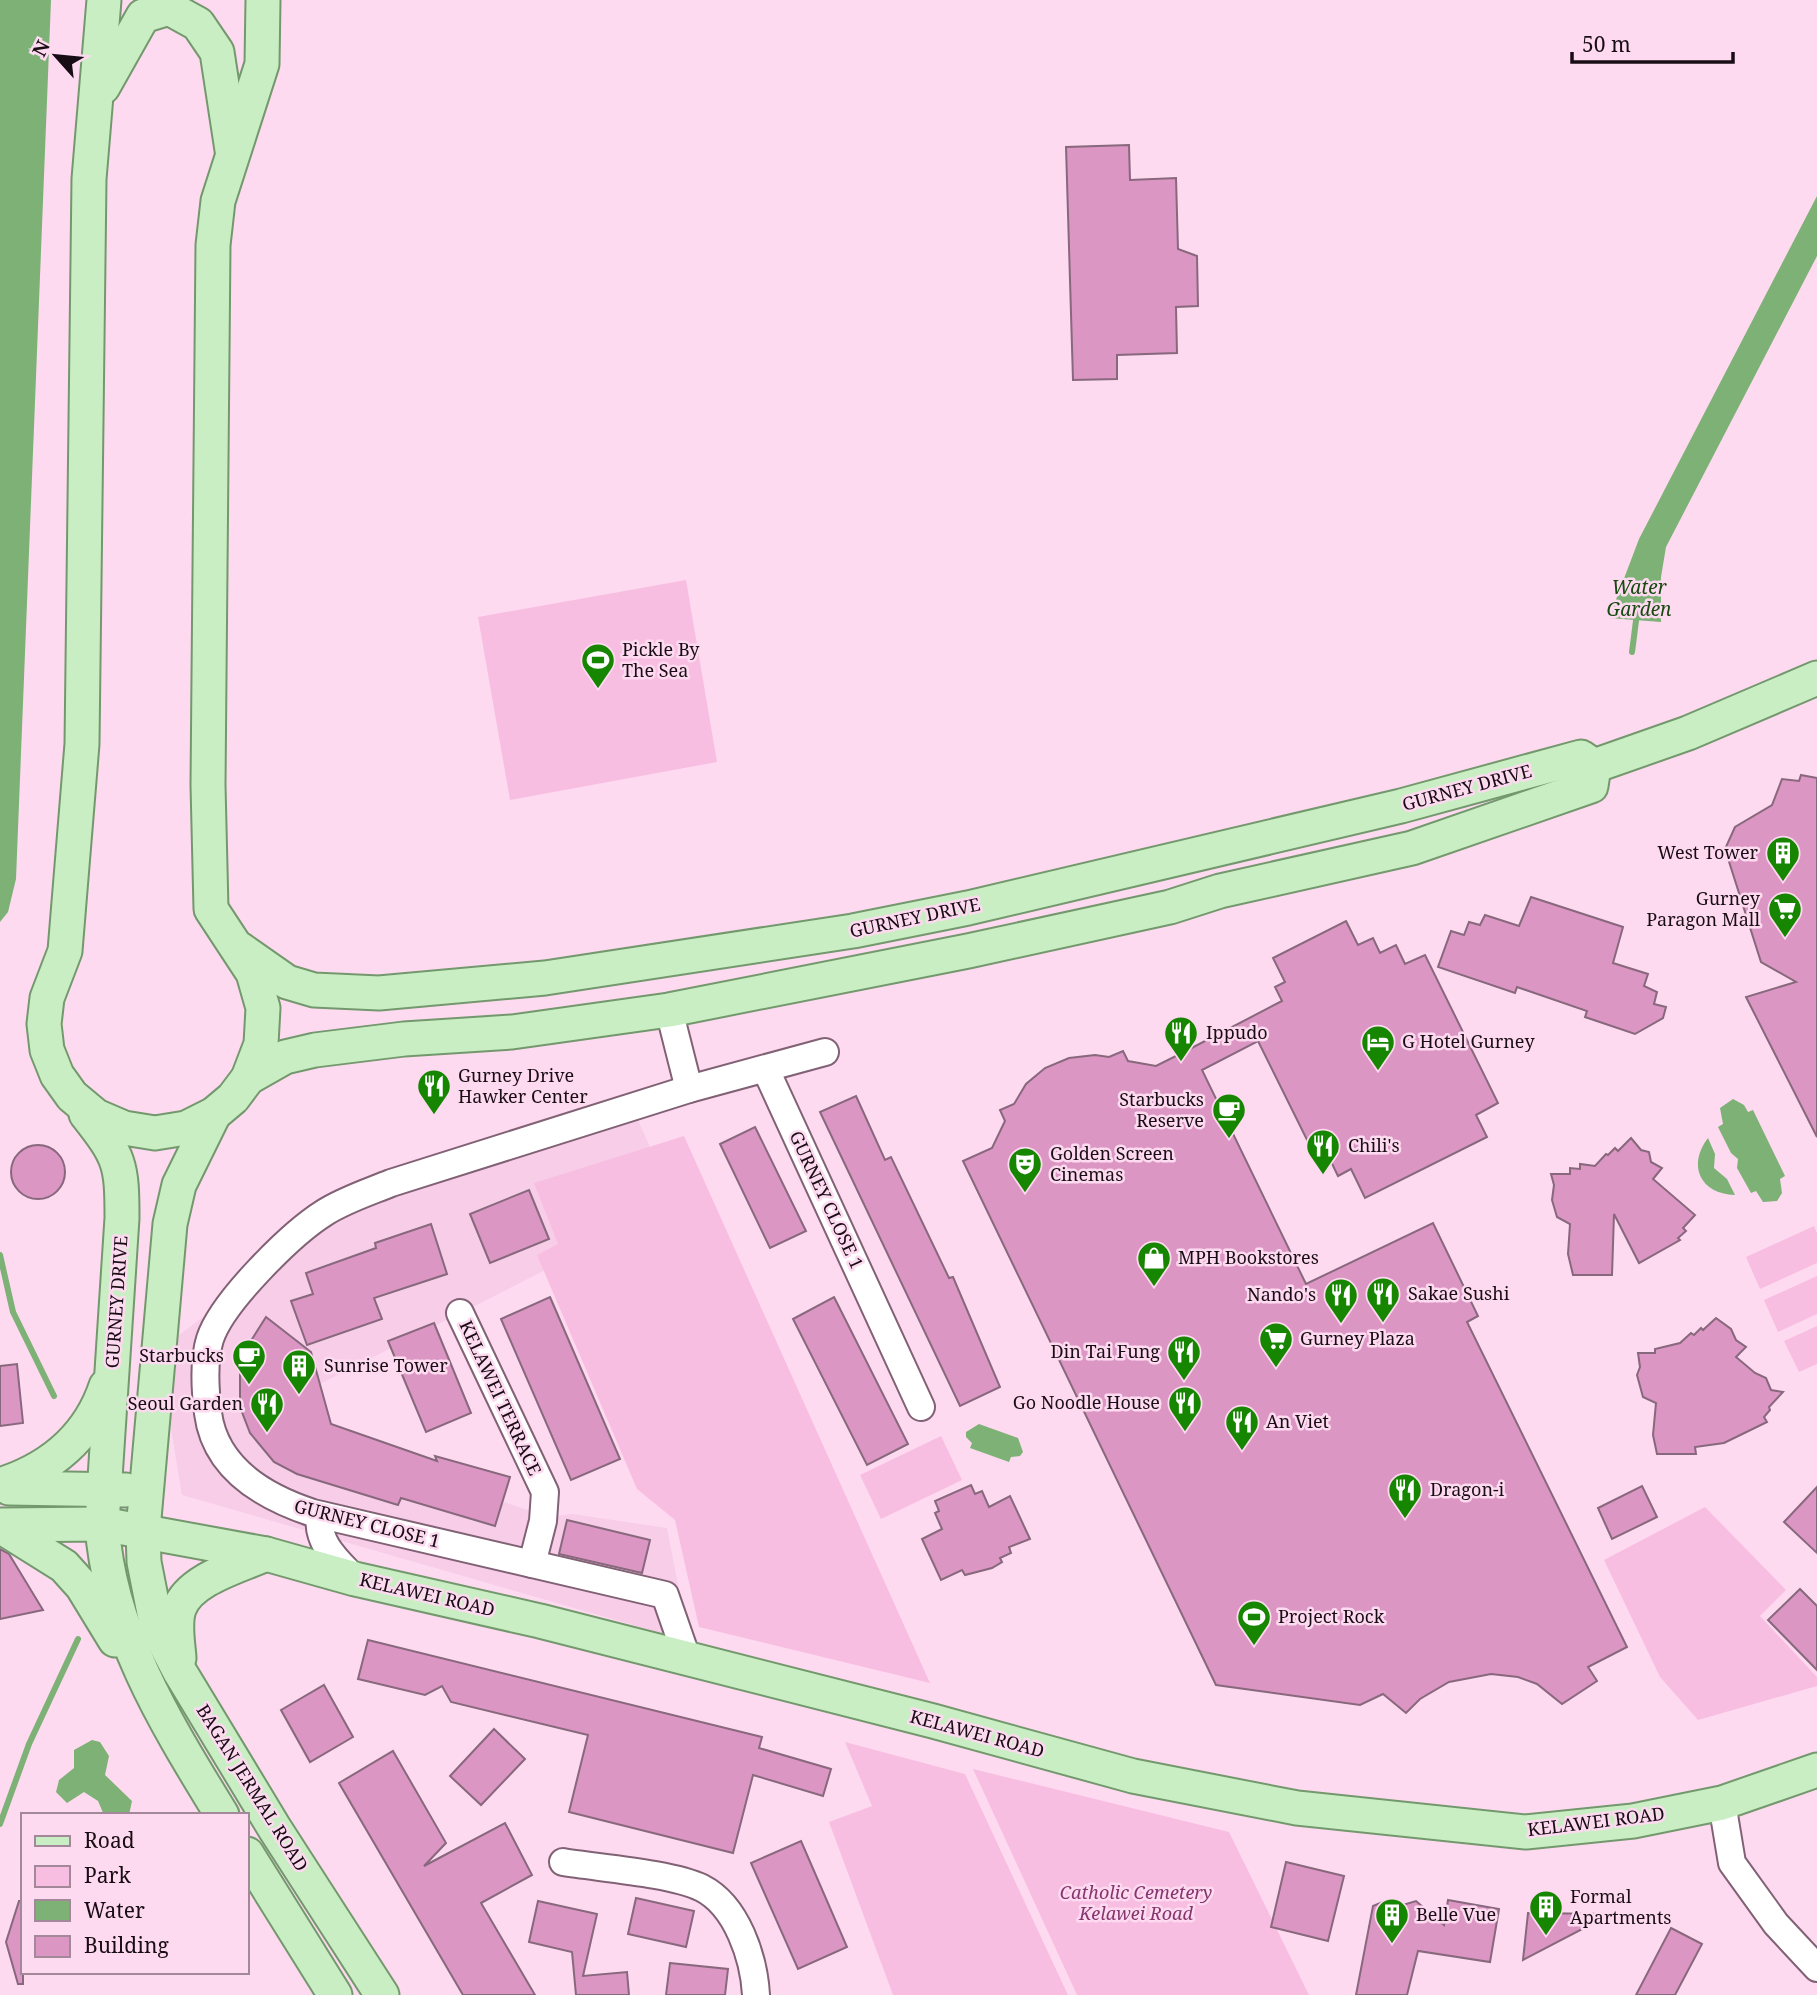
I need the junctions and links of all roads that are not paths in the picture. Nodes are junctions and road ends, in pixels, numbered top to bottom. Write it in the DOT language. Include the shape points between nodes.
graph roads {
  1 [pos="104,0"];
  2 [pos="263,0"];
  3 [pos="233,156"];
  4 [pos="89,179"];
  5 [pos="1817,678"];
  6 [pos="1594,766"];
  7 [pos="1401,806"];
  8 [pos="1412,848"];
  9 [pos="232,944"];
  10 [pos="670,1010"];
  11 [pos="825,1052"];
  12 [pos="766,1070"];
  13 [pos="248,1078"];
  14 [pos="689,1090"];
  15 [pos="72,1096"];
  16 [pos="214,1114"];
  17 [pos="460,1313"];
  18 [pos="112,1370"];
  19 [pos="922,1407"];
  20 [pos="0,1486"];
  21 [pos="104,1488"];
  22 [pos="146,1492"];
  23 [pos="320,1515"];
  24 [pos="102,1524"];
  25 [pos="0,1526"];
  26 [pos="143,1530"];
  27 [pos="266,1554"];
  28 [pos="532,1564"];
  29 [pos="355,1579"];
  30 [pos="687,1658"];
  31 [pos="180,1672"];
  32 [pos="141,1676"];
  33 [pos="1817,1770"];
  34 [pos="1721,1803"];
  35 [pos="221,1813"];
  36 [pos="275,1829"];
  37 [pos="248,1856"];
  38 [pos="563,1862"];
  39 [pos="273,1896"];
  40 [pos="346,1940"];
  41 [pos="1817,1968"];
  42 [pos="334,1995"];
  43 [pos="344,1995"];
  44 [pos="382,1995"];
  45 [pos="756,1995"];
  1 -- 4 [label="main road"];
  2 -- 3 [label="main road" via="262,64"];
  3 -- 4 [label="main road" via="217,52 198,24 169,8 143,16 104,80"];
  3 -- 9 [label="main road" via="218,201 214,246 208,785 211,909"];
  4 -- 15 [label="main road" via="82,744 65,951 47,998 44,1024 52,1062"];
  5 -- 6 [label="main road, GURNEY DRIVE" via="1688,733"];
  6 -- 7 [label="main road, GURNEY DRIVE" via="1581,757"];
  6 -- 8 [label="main road, GURNEY DRIVE" via="1591,786"];
  7 -- 8 [label="main road"];
  7 -- 9 [label="main road, GURNEY DRIVE" via="968,908 853,931 545,978 379,993 314,990 287,982"];
  8 -- 10 [label="main road, GURNEY DRIVE" via="956,954"];
  9 -- 13 [label="main road" via="253,974 263,1008 261,1044"];
  10 -- 13 [label="main road, GURNEY DRIVE" via="512,1032 315,1050 285,1057"];
  10 -- 14 [label="street"];
  11 -- 12 [label="street, GURNEY CLOSE 1"];
  12 -- 14 [label="street, GURNEY CLOSE 1"];
  12 -- 19 [label="street, GURNEY CLOSE 1"];
  13 -- 16 [label="main road"];
  14 -- 23 [label="street, GURNEY CLOSE 1" via="391,1182 351,1199 323,1214 286,1245 232,1301 210,1338 205,1371 210,1428 222,1452 263,1493"];
  15 -- 16 [label="main road" via="96,1116 124,1129 155,1133 186,1128"];
  15 -- 18 [label="main road, GURNEY DRIVE" via="114,1149 122,1173"];
  16 -- 22 [label="main road" via="179,1185 170,1224"];
  17 -- 28 [label="street, KELAWEI TERRACE" via="545,1492"];
  18 -- 20 [label="main road" via="82,1433 56,1458 26,1477"];
  18 -- 21 [label="main road, GURNEY DRIVE"];
  20 -- 21 [label="main road"];
  21 -- 22 [label="main road"];
  21 -- 24 [label="main road, GURNEY DRIVE"];
  22 -- 26 [label="main road"];
  23 -- 28 [label="street, GURNEY CLOSE 1"];
  23 -- 29 [label="street" via="323,1541"];
  24 -- 25 [label="main road, KELAWEI ROAD"];
  24 -- 26 [label="main road, KELAWEI ROAD"];
  24 -- 32 [label="main road" via="104,1559"];
  25 -- 32 [label="main road" via="64,1566"];
  26 -- 27 [label="main road, KELAWEI ROAD"];
  26 -- 31 [label="main road, BAGAN JERMAL ROAD" via="144,1562 157,1628"];
  27 -- 29 [label="main road, KELAWEI ROAD"];
  27 -- 31 [label="main road" via="202,1583 183,1600 177,1626"];
  28 -- 30 [label="street, GURNEY CLOSE 1" via="665,1595"];
  29 -- 30 [label="main road, KELAWEI ROAD"];
  30 -- 34 [label="main road, KELAWEI ROAD" via="1133,1776 1297,1808 1526,1832 1633,1821"];
  31 -- 36 [label="main road, BAGAN JERMAL ROAD"];
  32 -- 35 [label="main road"];
  33 -- 34 [label="main road, KELAWEI ROAD"];
  34 -- 41 [label="street" via="1732,1863 1776,1924"];
  36 -- 39 [label="main road" via="282,1869"];
  36 -- 40 [label="main road, BAGAN JERMAL ROAD"];
  37 -- 39 [label="main road"];
  38 -- 45 [label="street" via="687,1882 716,1897 747,1951"];
  39 -- 42 [label="main road"];
  40 -- 43 [label="main road" via="353,1978"];
  40 -- 44 [label="main road, BAGAN JERMAL ROAD"];
}
